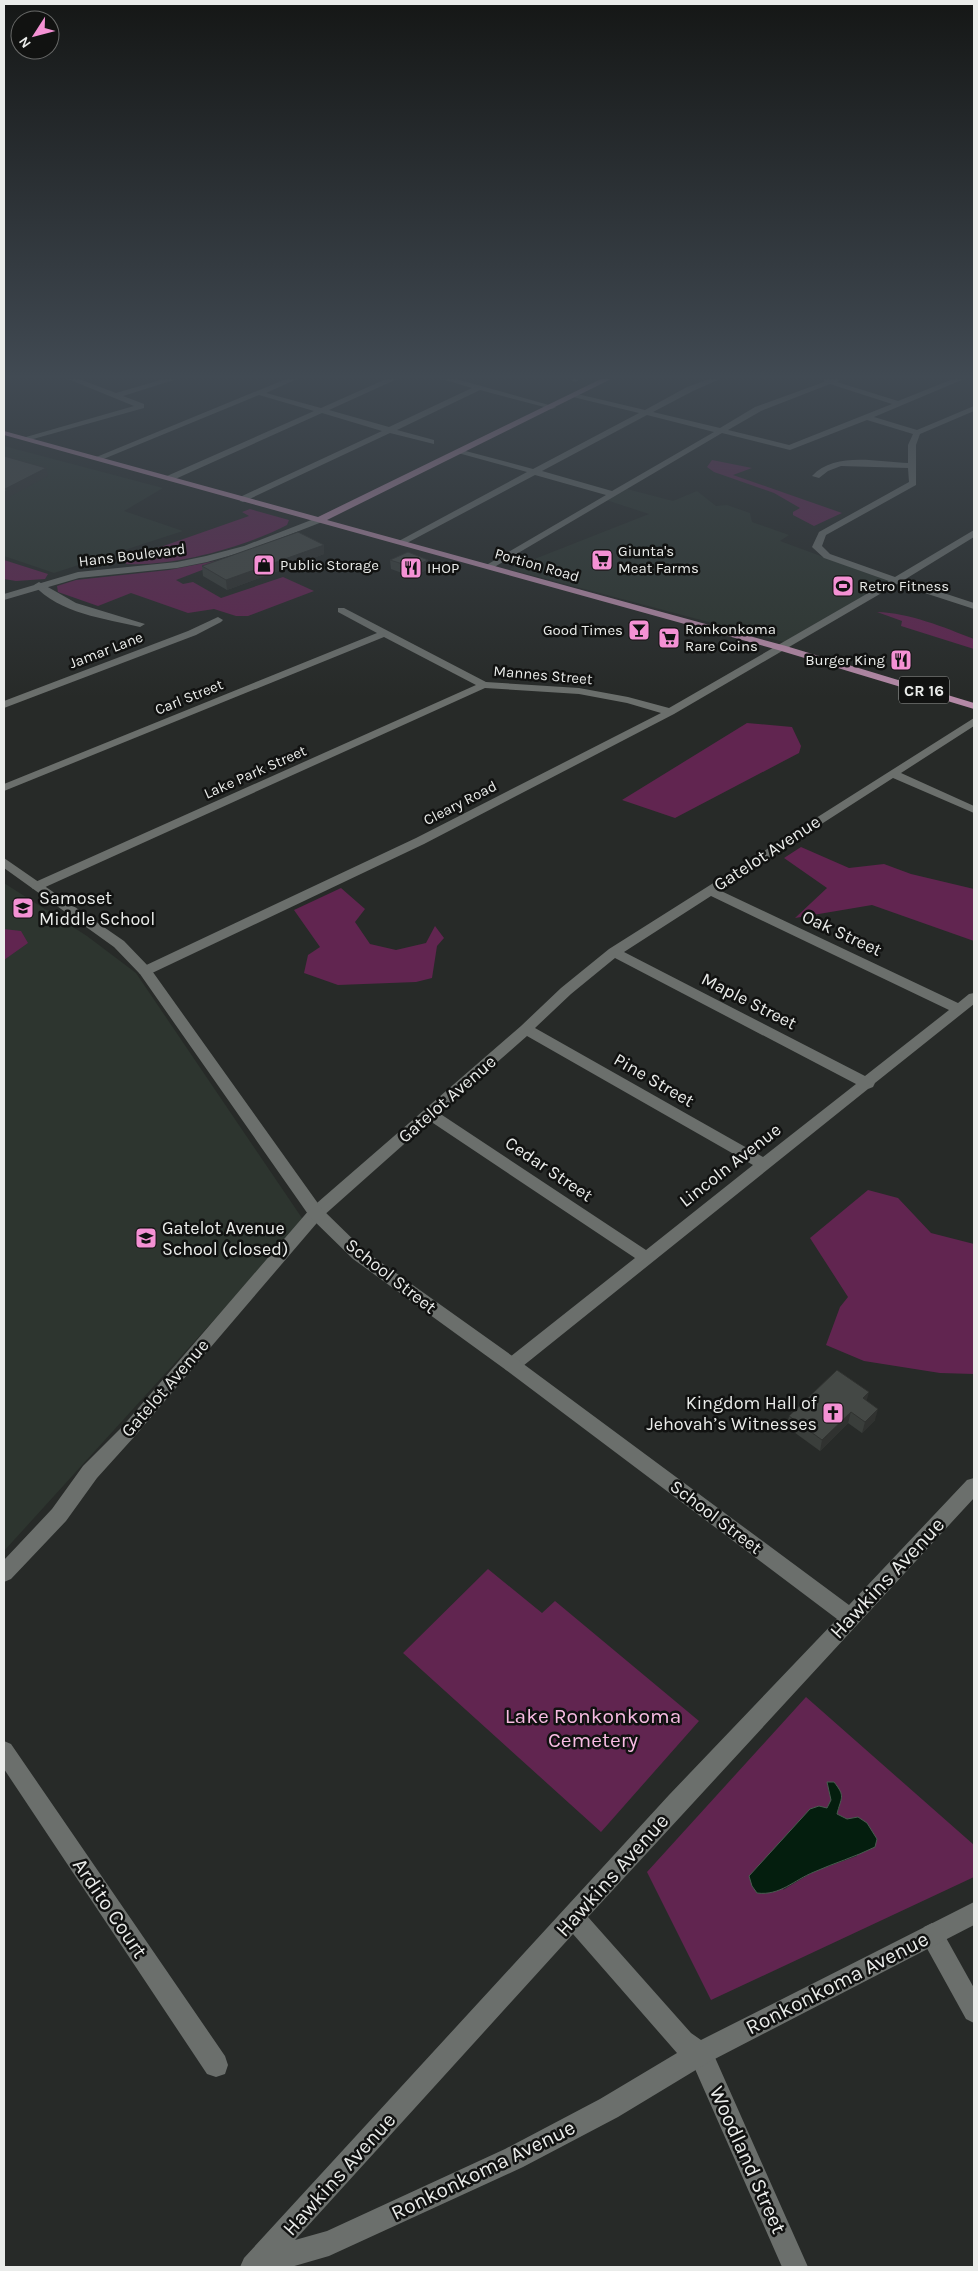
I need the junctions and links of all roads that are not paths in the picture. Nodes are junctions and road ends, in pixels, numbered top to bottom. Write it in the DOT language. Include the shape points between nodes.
graph roads {
  1 [pos="194,485"];
  2 [pos="272,485"];
  3 [pos="391,485"];
  4 [pos="509,485"];
  5 [pos="580,485"];
  6 [pos="629,485"];
  7 [pos="909,485"];
  8 [pos="613,494"];
  9 [pos="243,499"];
  10 [pos="319,520"];
  11 [pos="974,534"];
  12 [pos="402,542"];
  13 [pos="488,567"];
  14 [pos="895,580"];
  15 [pos="39,585"];
  16 [pos="4,597"];
  17 [pos="974,606"];
  18 [pos="341,610"];
  19 [pos="218,620"];
  20 [pos="140,624"];
  21 [pos="385,633"];
  22 [pos="782,648"];
  23 [pos="484,685"];
  24 [pos="4,705"];
  25 [pos="974,706"];
  26 [pos="670,712"];
  27 [pos="974,721"];
  28 [pos="892,773"];
  29 [pos="4,788"];
  30 [pos="974,810"];
  31 [pos="4,862"];
  32 [pos="37,886"];
  33 [pos="709,890"];
  34 [pos="614,952"];
  35 [pos="145,971"];
  36 [pos="974,998"];
  37 [pos="959,1009"];
  38 [pos="526,1029"];
  39 [pos="868,1084"];
  40 [pos="430,1114"];
  41 [pos="764,1164"];
  42 [pos="316,1214"];
  43 [pos="646,1258"];
  44 [pos="512,1366"];
  45 [pos="974,1486"];
  46 [pos="4,1573"];
  47 [pos="850,1617"];
  48 [pos="4,1751"];
  49 [pos="974,1913"];
  50 [pos="573,1917"];
  51 [pos="932,1935"];
  52 [pos="974,2011"];
  53 [pos="700,2053"];
  54 [pos="216,2065"];
  55 [pos="255,2266"];
  56 [pos="795,2267"];
  1 -- 9 [label="main road, Portion Road / CR 16"];
  2 -- 9 [label="street"];
  3 -- 10 [label="main road"];
  4 -- 12 [label="street"];
  5 -- 8 [label="street"];
  6 -- 8 [label="street"];
  7 -- 14 [label="street" via="828,530 819,537 817,544 820,550 834,559"];
  8 -- 13 [label="street"];
  9 -- 10 [label="main road, Portion Road / CR 16"];
  10 -- 12 [label="main road, Portion Road / CR 16"];
  10 -- 15 [label="street, Hans Boulevard" via="264,542 207,559 78,575"];
  11 -- 14 [label="street, Cleary Road"];
  12 -- 13 [label="main road, Portion Road / CR 16"];
  13 -- 22 [label="main road, Portion Road / CR 16"];
  14 -- 17 [label="street"];
  14 -- 22 [label="street, Cleary Road"];
  15 -- 16 [label="street, Hans Boulevard"];
  15 -- 20 [label="street" via="48,594 66,602"];
  18 -- 21 [label="street, Mannes Street"];
  19 -- 24 [label="street, Jamar Lane"];
  21 -- 23 [label="street, Mannes Street"];
  21 -- 29 [label="street, Carl Street"];
  22 -- 25 [label="main road, Portion Road / CR 16"];
  22 -- 26 [label="street, Cleary Road"];
  23 -- 26 [label="street, Mannes Street" via="579,692 628,700"];
  23 -- 32 [label="street, Lake Park Street"];
  26 -- 35 [label="street, Cleary Road" via="420,841"];
  27 -- 28 [label="street, Gatelot Avenue"];
  28 -- 30 [label="street"];
  28 -- 33 [label="street, Gatelot Avenue"];
  31 -- 32 [label="street, School Street"];
  32 -- 35 [label="street, School Street" via="119,944"];
  33 -- 34 [label="street, Gatelot Avenue"];
  33 -- 37 [label="street, Oak Street"];
  34 -- 38 [label="street, Gatelot Avenue"];
  34 -- 39 [label="street, Maple Street"];
  35 -- 42 [label="street, School Street"];
  36 -- 37 [label="street, Lincoln Avenue"];
  37 -- 39 [label="street, Lincoln Avenue"];
  38 -- 40 [label="street, Gatelot Avenue"];
  38 -- 41 [label="street, Pine Street"];
  39 -- 41 [label="street, Lincoln Avenue"];
  40 -- 42 [label="street, Gatelot Avenue"];
  40 -- 43 [label="street, Cedar Street"];
  41 -- 43 [label="street, Lincoln Avenue"];
  42 -- 44 [label="street, School Street" via="359,1255"];
  42 -- 46 [label="street, Gatelot Avenue" via="90,1472 59,1515"];
  43 -- 44 [label="street, Lincoln Avenue"];
  44 -- 47 [label="street, School Street"];
  45 -- 47 [label="street, Hawkins Avenue"];
  47 -- 50 [label="street, Hawkins Avenue"];
  48 -- 54 [label="street, Ardito Court"];
  49 -- 51 [label="street, Ronkonkoma Avenue"];
  50 -- 53 [label="street" via="682,2042"];
  50 -- 55 [label="street, Hawkins Avenue"];
  51 -- 52 [label="street"];
  51 -- 53 [label="street, Ronkonkoma Avenue"];
  53 -- 55 [label="street, Ronkonkoma Avenue" via="609,2108 514,2158 329,2243"];
  53 -- 56 [label="street, Woodland Street"];
}
